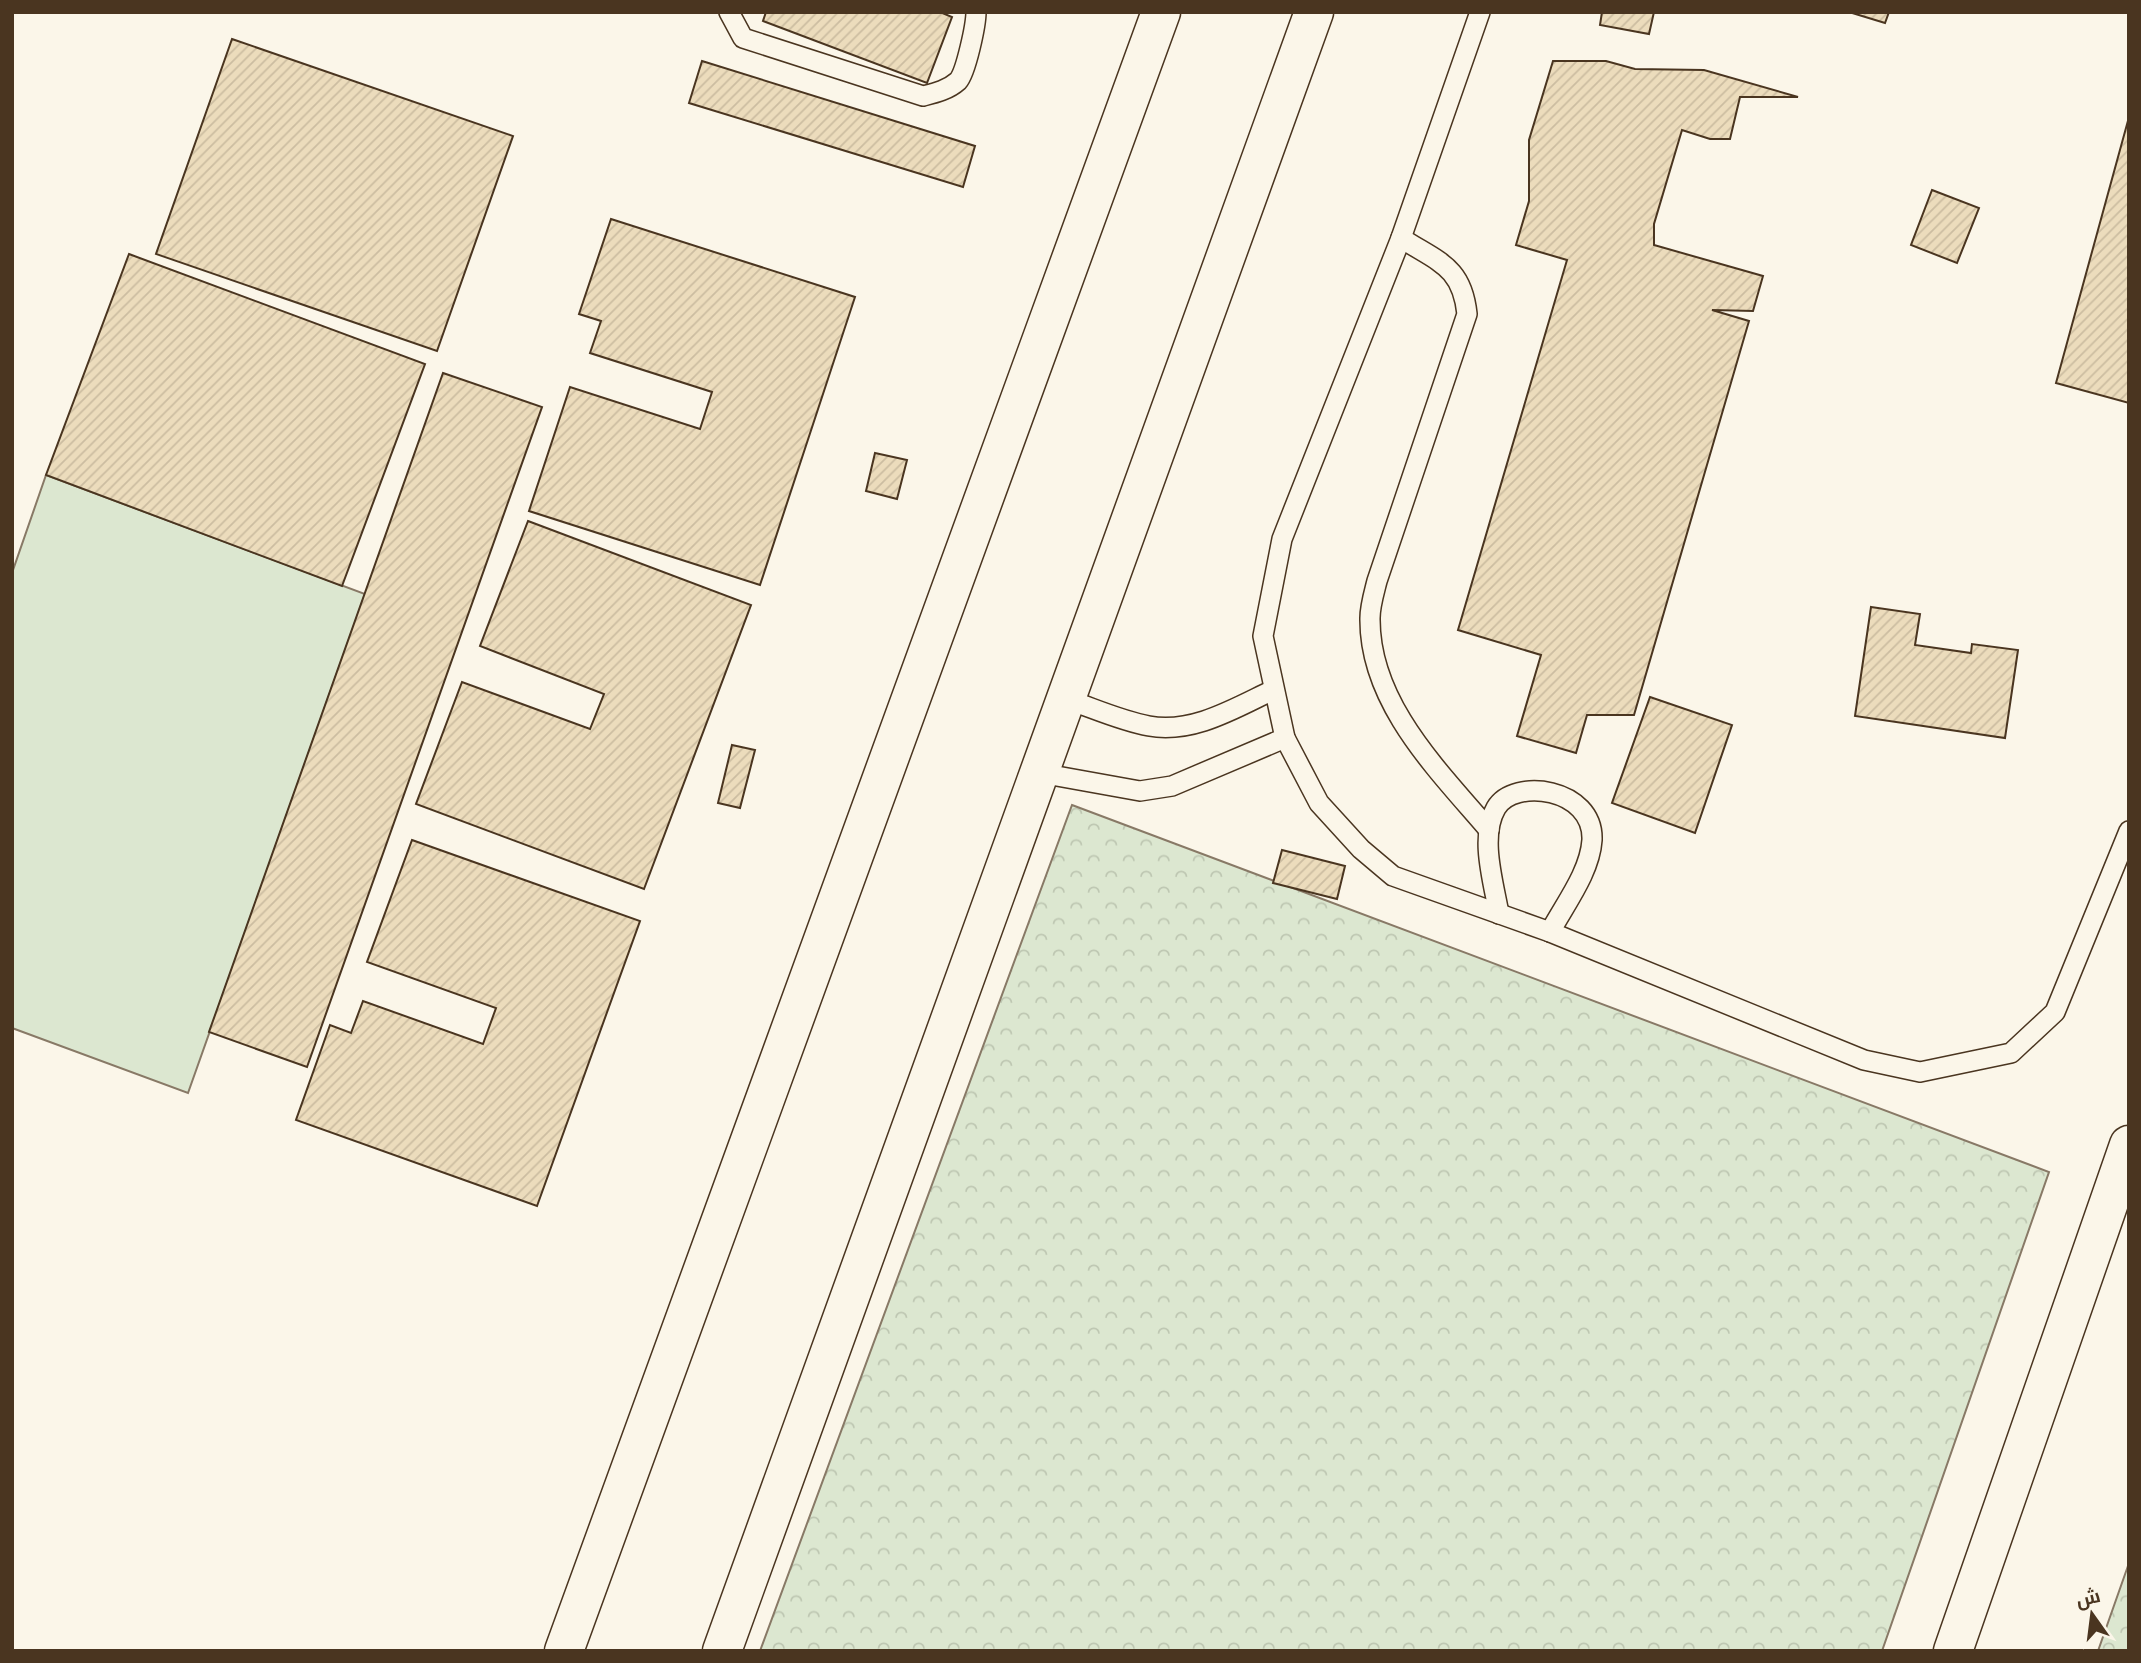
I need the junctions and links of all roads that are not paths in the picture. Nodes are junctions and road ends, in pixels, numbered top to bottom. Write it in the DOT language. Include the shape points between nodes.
graph roads {
  1 [pos="729,12"];
  2 [pos="976,12"];
  3 [pos="1161,12"];
  4 [pos="1314,12"];
  5 [pos="1480,12"];
  6 [pos="1401,239"];
  7 [pos="1273,690"];
  8 [pos="1066,699"];
  9 [pos="1285,738"];
  10 [pos="1040,773"];
  11 [pos="1489,830"];
  12 [pos="2129,831"];
  13 [pos="1499,914"];
  14 [pos="1550,932"];
  15 [pos="2129,1145"];
  16 [pos="564,1651"];
  17 [pos="722,1651"];
  18 [pos="1953,1651"];
  1 -- 2 [label="lane" via="743,38 923,96 960,79"];
  3 -- 16 [label="street"];
  4 -- 8 [label="street"];
  5 -- 6 [label="lane"];
  6 -- 7 [label="lane" via="1282,539 1263,636"];
  6 -- 11 [label="lane" via="1451,270 1464,291 1467,314 1377,581 1370,616 1372,644 1397,714 1429,760"];
  7 -- 8 [label="lane" via="1206,721 1177,726 1150,726"];
  7 -- 9 [label="lane"];
  8 -- 10 [label="street"];
  9 -- 10 [label="lane" via="1172,786 1140,791"];
  9 -- 13 [label="lane" via="1319,803 1360,849 1392,876"];
  10 -- 17 [label="street"];
  11 -- 13 [label="lane"];
  11 -- 14 [label="lane" via="1496,806 1510,796 1533,792 1557,792 1575,801 1586,816 1592,836 1590,858"];
  12 -- 14 [label="lane" via="2055,1012 2011,1053 1968,1064 1920,1072 1864,1060"];
  13 -- 14 [label="lane"];
  15 -- 18 [label="street"];
}
